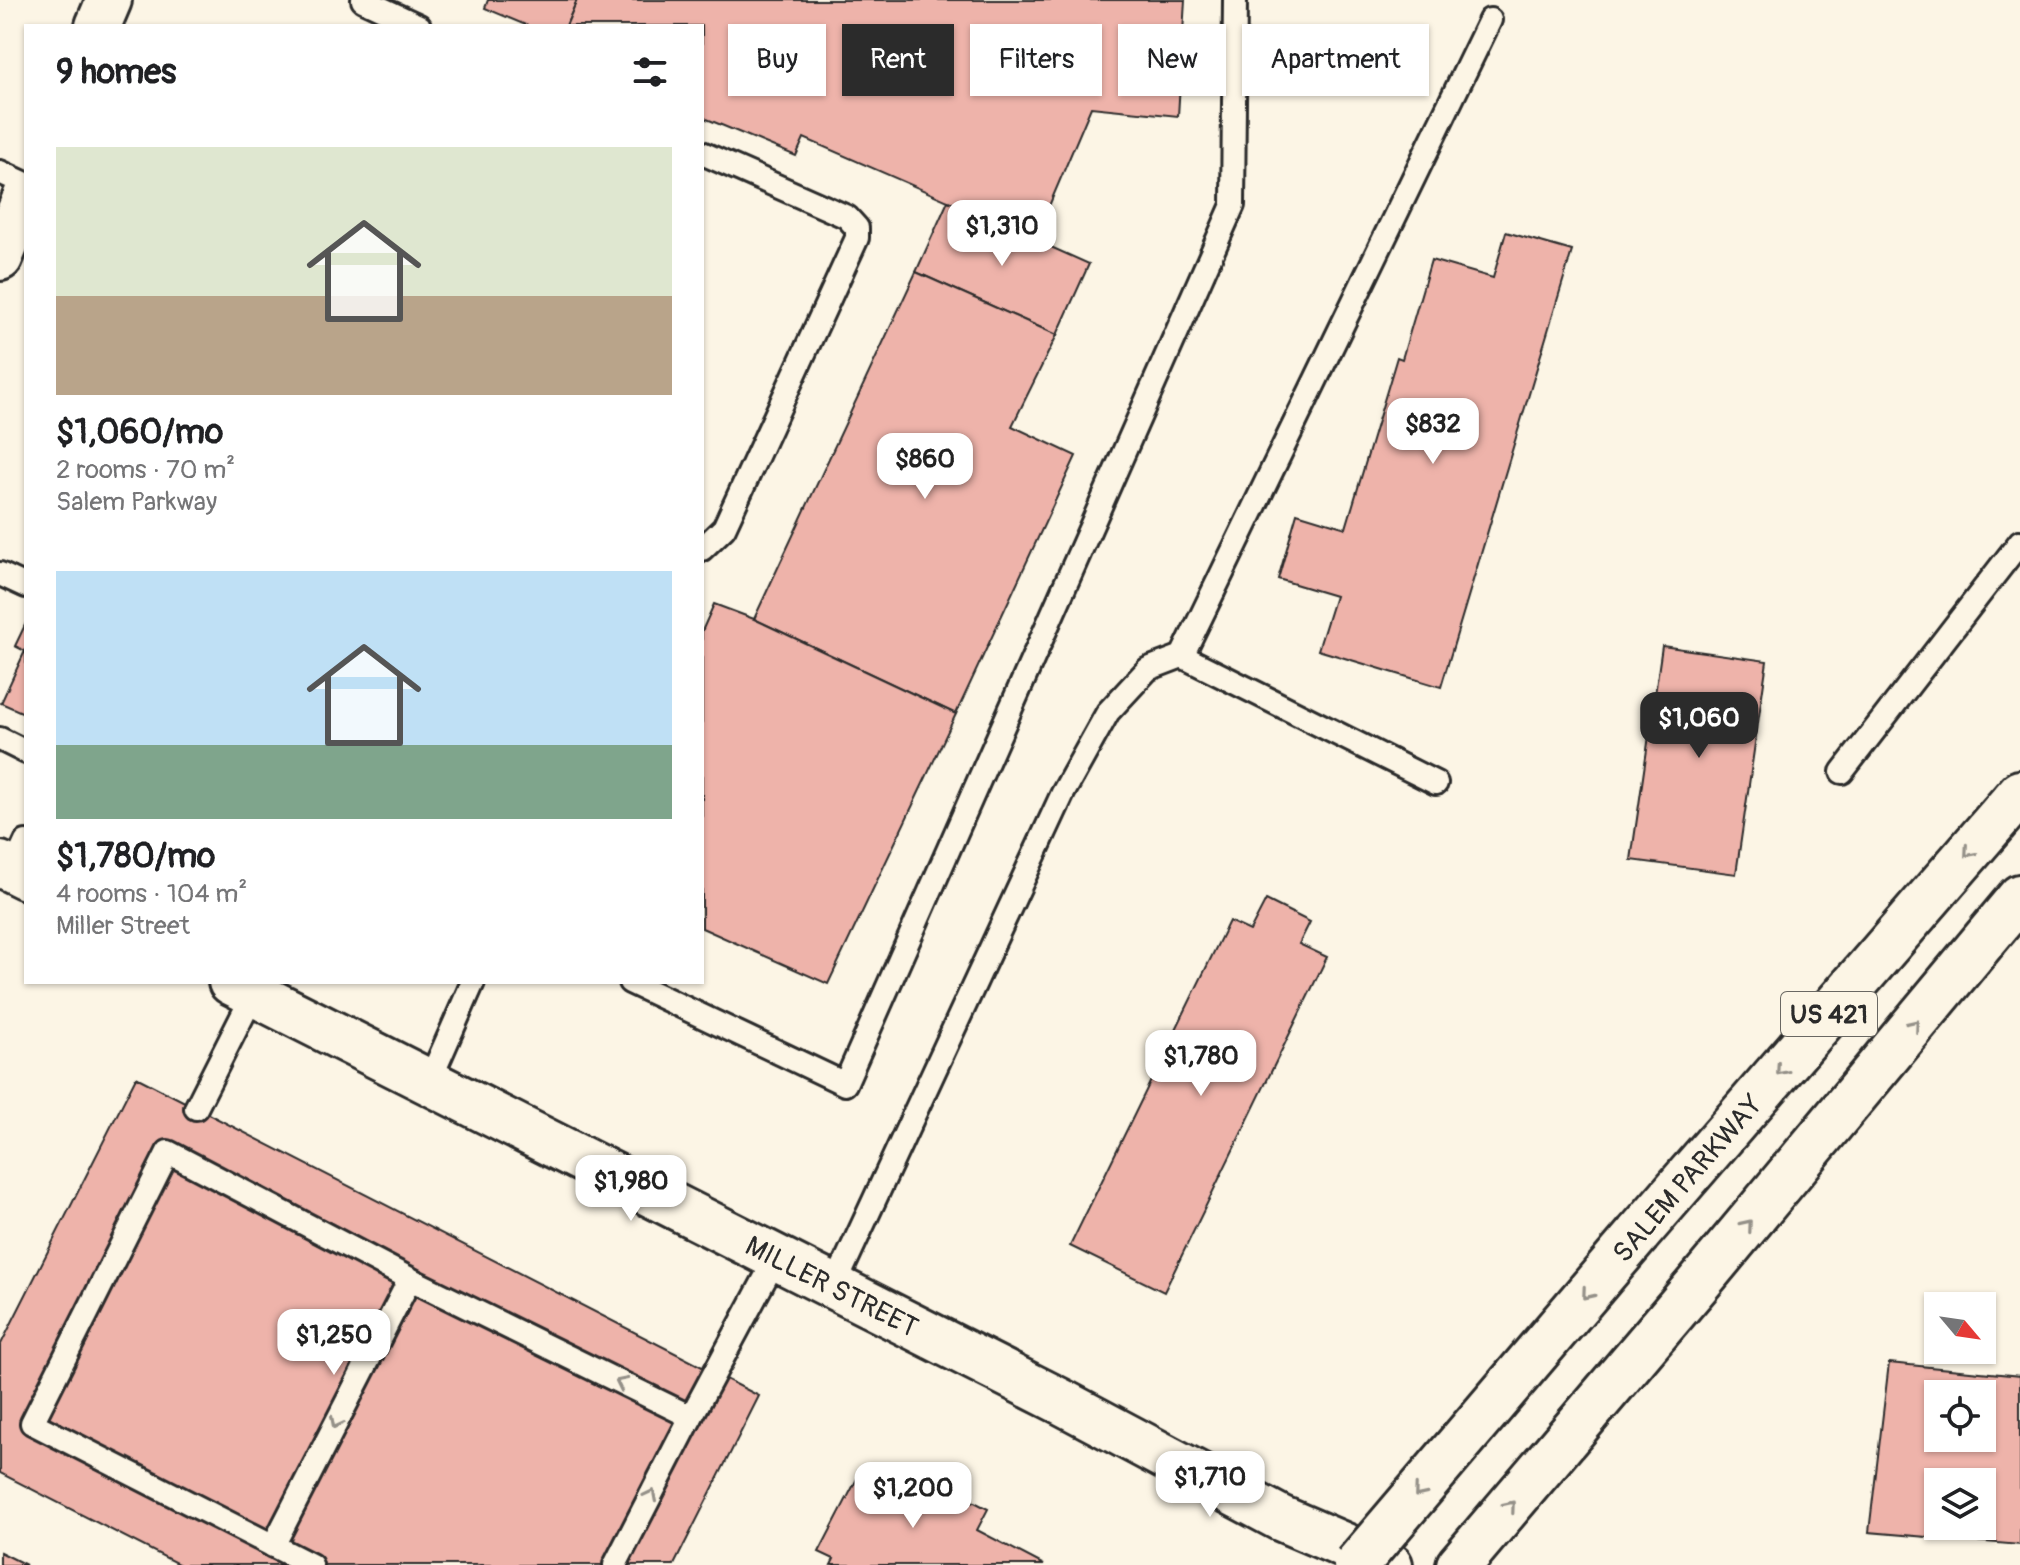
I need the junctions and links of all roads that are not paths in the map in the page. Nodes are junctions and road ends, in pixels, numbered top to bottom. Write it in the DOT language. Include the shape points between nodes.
graph roads {
  1 [pos="109,0"];
  2 [pos="363,0"];
  3 [pos="1235,0"];
  4 [pos="1490,20"];
  5 [pos="99,24"];
  6 [pos="415,24"];
  7 [pos="704,154"];
  8 [pos="0,172"];
  9 [pos="24,183"];
  10 [pos="24,201"];
  11 [pos="0,258"];
  12 [pos="2020,542"];
  13 [pos="704,547"];
  14 [pos="0,574"];
  15 [pos="24,585"];
  16 [pos="1182,656"];
  17 [pos="0,739"];
  18 [pos="24,751"];
  19 [pos="1842,772"];
  20 [pos="1436,783"];
  21 [pos="2020,793"];
  22 [pos="2020,897"];
  23 [pos="472,984"];
  24 [pos="634,984"];
  25 [pos="242,988"];
  26 [pos="429,1082"];
  27 [pos="196,1108"];
  28 [pos="776,1258"];
  29 [pos="410,1279"];
  30 [pos="834,1287"];
  31 [pos="691,1417"];
  32 [pos="273,1546"];
  33 [pos="311,1565"];
  34 [pos="615,1565"];
  35 [pos="1356,1565"];
  36 [pos="1390,1565"];
  37 [pos="1459,1565"];
  1 -- 5 [label="main road"];
  2 -- 6 [label="lane"];
  3 -- 24 [label="lane" via="1233,205 845,1084"];
  4 -- 16 [label="lane"];
  7 -- 13 [label="lane" via="847,217 857,228 857,238 724,528"];
  8 -- 9 [label="lane"];
  10 -- 11 [label="main road"];
  12 -- 19 [label="lane"];
  14 -- 15 [label="lane"];
  16 -- 20 [label="lane"];
  16 -- 30 [label="lane" via="1148,669 1108,712 1071,780"];
  17 -- 18 [label="lane"];
  21 -- 35 [label="main road, SALEM PARKWAY / US 421, one-way, bridge"];
  37 -- 22 [label="main road, US 421, one-way"];
  23 -- 26 [label="lane"];
  25 -- 26 [label="main road, MILLER STREET"];
  25 -- 27 [label="lane"];
  26 -- 28 [label="main road, MILLER STREET"];
  28 -- 30 [label="main road, MILLER STREET"];
  28 -- 31 [label="lane"];
  31 -- 29 [label="lane, one-way"];
  29 -- 32 [label="lane, one-way"];
  29 -- 32 [label="lane" via="168,1152 32,1423"];
  30 -- 36 [label="main road, MILLER STREET" via="1280,1518"];
  34 -- 31 [label="lane, one-way"];
  32 -- 33 [label="lane"];
}
